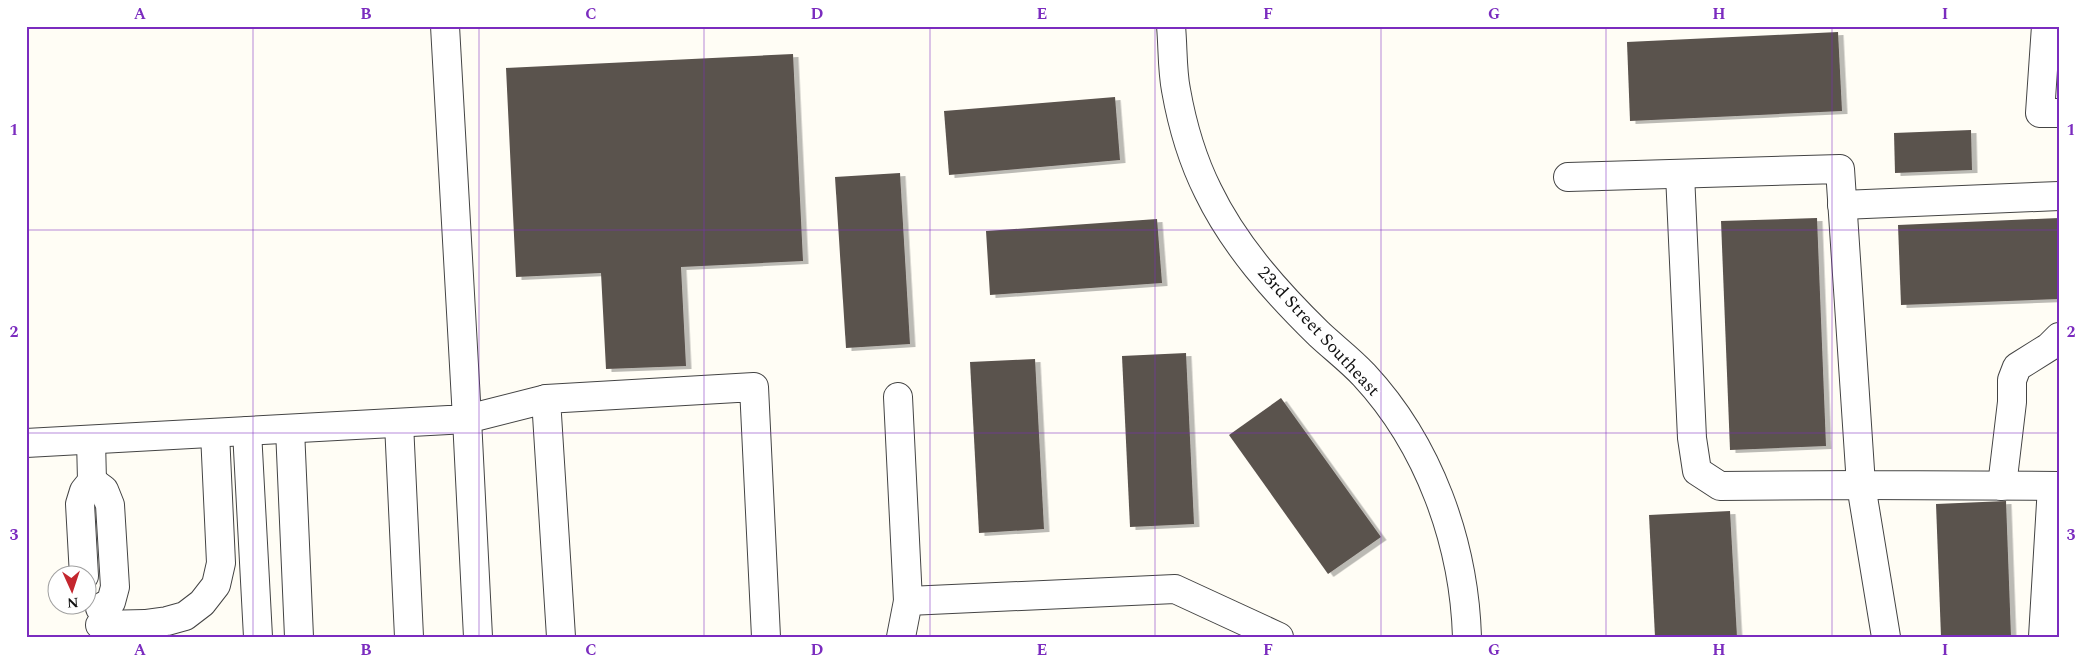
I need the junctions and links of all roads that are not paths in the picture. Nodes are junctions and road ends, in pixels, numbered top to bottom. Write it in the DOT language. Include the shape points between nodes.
graph roads {
  1 [pos="446,26"];
  2 [pos="1171,26"];
  3 [pos="2046,26"];
  4 [pos="2059,113"];
  5 [pos="1680,174"];
  6 [pos="1568,177"];
  7 [pos="2059,196"];
  8 [pos="1842,204"];
  9 [pos="2059,337"];
  10 [pos="898,397"];
  11 [pos="546,399"];
  12 [pos="467,419"];
  13 [pos="399,423"];
  14 [pos="290,429"];
  15 [pos="247,431"];
  16 [pos="215,433"];
  17 [pos="91,440"];
  18 [pos="26,443"];
  19 [pos="92,481"];
  20 [pos="1861,485"];
  21 [pos="2002,486"];
  22 [pos="2055,486"];
  23 [pos="83,566"];
  24 [pos="908,601"];
  25 [pos="98,615"];
  26 [pos="97,616"];
  27 [pos="258,637"];
  28 [pos="299,637"];
  29 [pos="409,637"];
  30 [pos="478,637"];
  31 [pos="561,637"];
  32 [pos="766,637"];
  33 [pos="901,637"];
  34 [pos="1279,637"];
  35 [pos="1467,637"];
  36 [pos="1886,637"];
  37 [pos="2043,637"];
  1 -- 12 [label="street"];
  2 -- 35 [label="street, 23rd Street Southeast" via="1176,89 1187,138 1208,191 1239,243 1277,291 1364,375 1402,424 1435,484 1455,542 1466,604"];
  3 -- 4 [label="street" via="2040,113"];
  5 -- 6 [label="street"];
  5 -- 8 [label="street" via="1840,169"];
  5 -- 20 [label="street" via="1692,438 1697,471 1720,486"];
  7 -- 8 [label="street"];
  8 -- 20 [label="street"];
  9 -- 21 [label="street" via="2017,367 2012,380"];
  10 -- 24 [label="street"];
  11 -- 12 [label="street"];
  11 -- 31 [label="street"];
  11 -- 32 [label="street" via="754,387"];
  12 -- 13 [label="street"];
  12 -- 30 [label="street"];
  13 -- 14 [label="street"];
  13 -- 29 [label="street"];
  14 -- 15 [label="street"];
  14 -- 28 [label="street"];
  15 -- 16 [label="street"];
  15 -- 27 [label="street"];
  16 -- 17 [label="street"];
  16 -- 26 [label="street" via="221,563 216,585 202,603 185,616 167,621 145,624"];
  17 -- 18 [label="street"];
  17 -- 19 [label="street"];
  19 -- 23 [label="street" via="80,504"];
  19 -- 25 [label="street" via="104,490 110,505 115,587 111,602"];
  20 -- 21 [label="street"];
  20 -- 36 [label="street"];
  21 -- 22 [label="street"];
  22 -- 37 [label="street"];
  24 -- 33 [label="street"];
  24 -- 34 [label="street" via="1175,589"];
}
